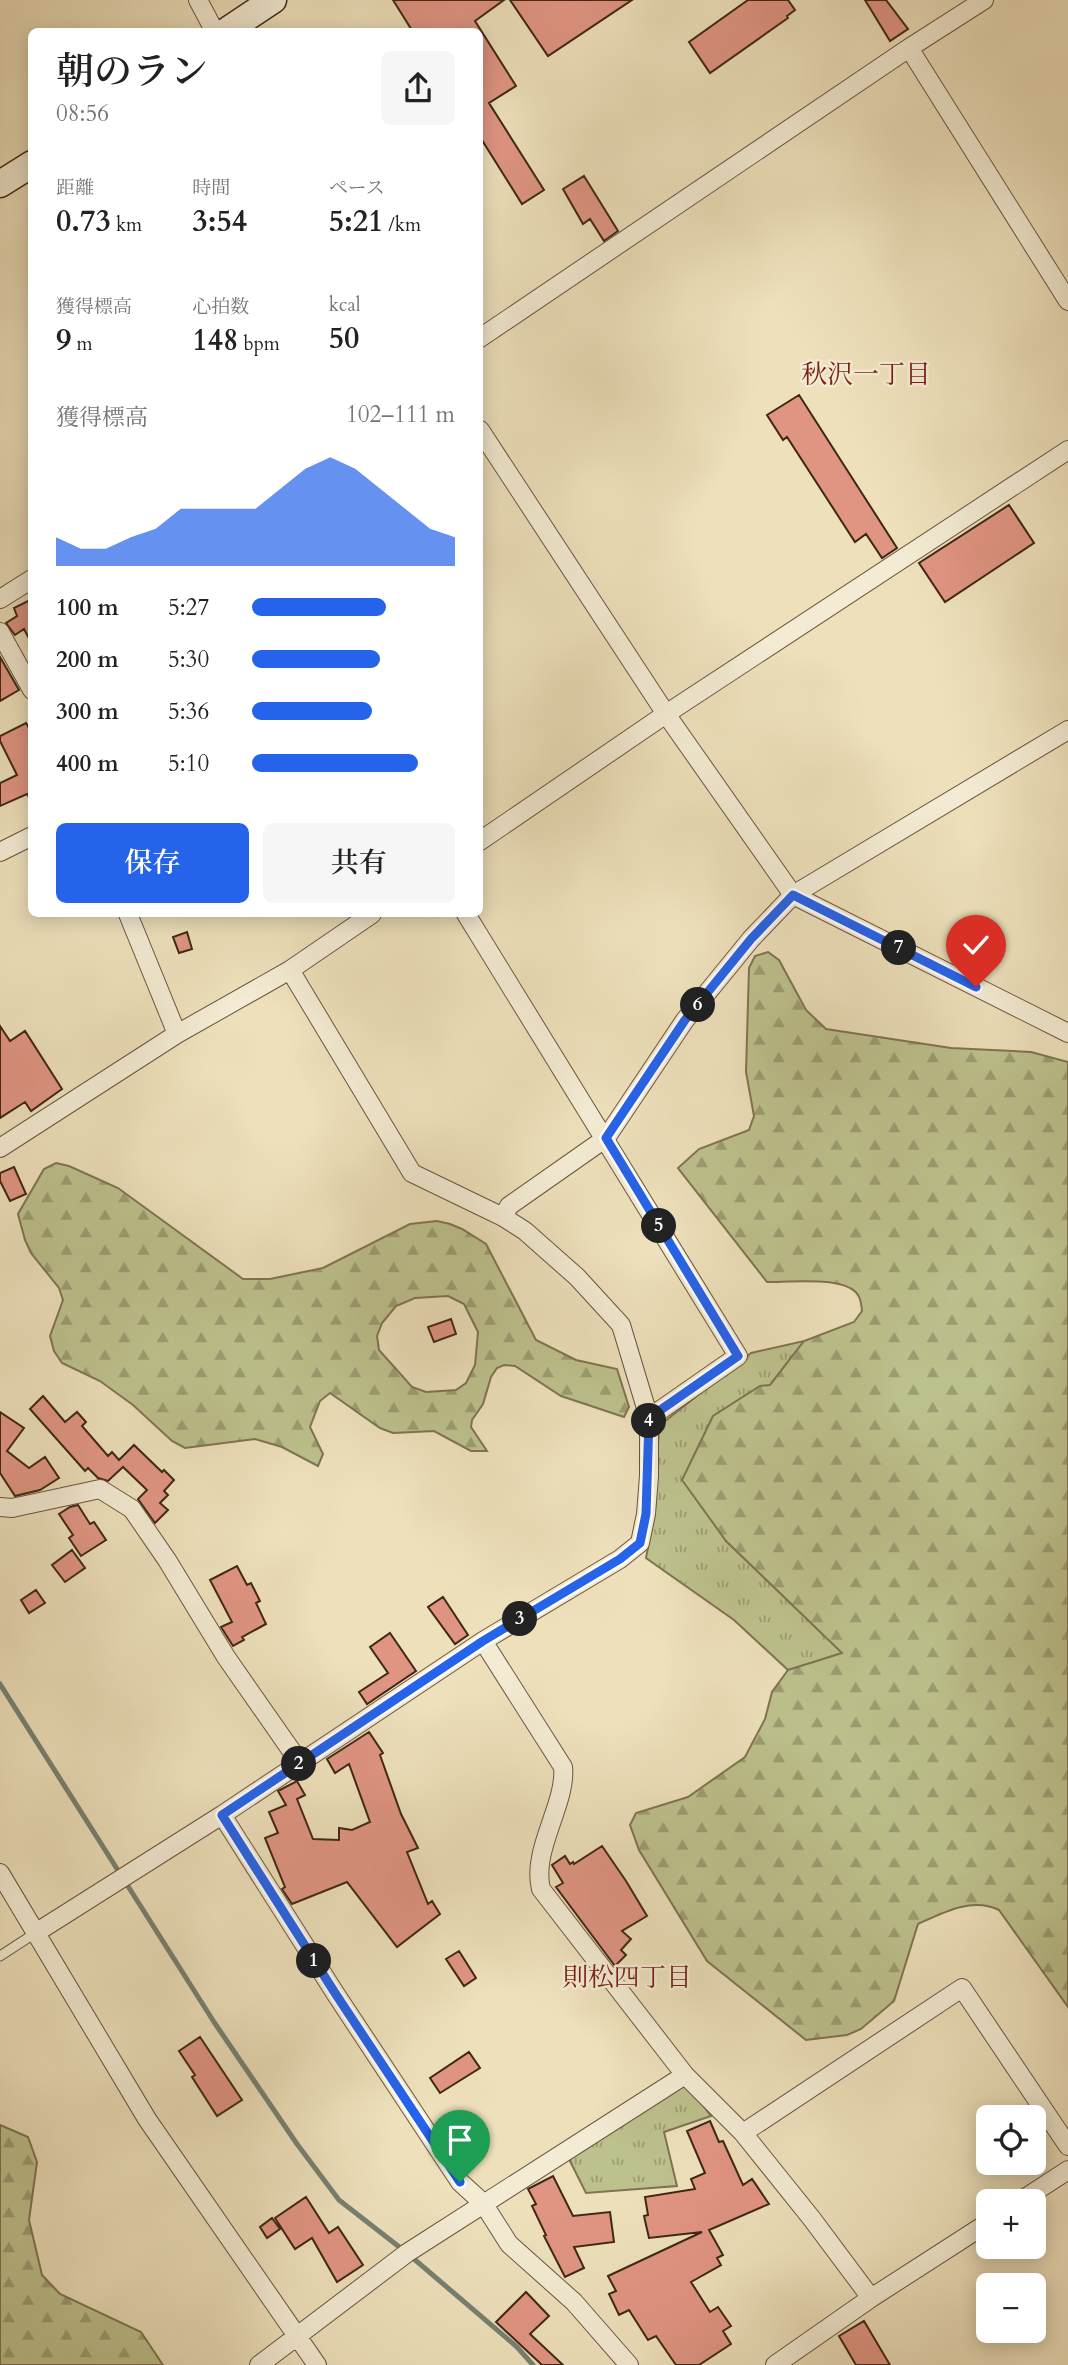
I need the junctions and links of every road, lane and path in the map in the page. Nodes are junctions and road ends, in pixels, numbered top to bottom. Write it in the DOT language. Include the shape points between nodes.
graph roads {
  1 [pos="198,0"];
  2 [pos="274,0"];
  3 [pos="984,0"];
  4 [pos="213,28"];
  5 [pos="231,28"];
  6 [pos="909,48"];
  7 [pos="28,166"];
  8 [pos="0,184"];
  9 [pos="1068,301"];
  10 [pos="483,336"];
  11 [pos="483,435"];
  12 [pos="1068,450"];
  13 [pos="28,582"];
  14 [pos="0,599"];
  15 [pos="0,632"];
  16 [pos="28,683"];
  17 [pos="666,714"];
  18 [pos="1068,730"];
  19 [pos="28,838"];
  20 [pos="483,839"];
  21 [pos="0,852"];
  22 [pos="793,895"];
  23 [pos="129,917"];
  24 [pos="368,917"];
  25 [pos="468,917"];
  26 [pos="290,970"];
  27 [pos="1068,1033"];
  28 [pos="177,1034"];
  29 [pos="606,1138"];
  30 [pos="0,1149"];
  31 [pos="503,1217"];
  32 [pos="649,1418"];
  33 [pos="0,1507"];
  34 [pos="483,1641"];
  35 [pos="300,1763"];
  36 [pos="222,1815"];
  37 [pos="0,1873"];
  38 [pos="37,1932"];
  39 [pos="0,1956"];
  40 [pos="685,2075"];
  41 [pos="743,2133"];
  42 [pos="1068,2146"];
  43 [pos="1068,2170"];
  44 [pos="1040,2189"];
  45 [pos="483,2203"];
  46 [pos="976,2229"];
  47 [pos="871,2298"];
  48 [pos="298,2335"];
  49 [pos="259,2365"];
  50 [pos="317,2365"];
  51 [pos="629,2365"];
  52 [pos="775,2365"];
  1 -- 4 [label="street"];
  2 -- 5 [label="main road"];
  3 -- 6 [label="street"];
  6 -- 9 [label="street"];
  6 -- 10 [label="street"];
  7 -- 8 [label="main road"];
  11 -- 17 [label="street"];
  12 -- 17 [label="street"];
  13 -- 14 [label="street"];
  15 -- 16 [label="street"];
  17 -- 20 [label="street"];
  17 -- 22 [label="street"];
  18 -- 22 [label="street"];
  19 -- 21 [label="street"];
  22 -- 27 [label="street"];
  22 -- 29 [label="street" via="685,1020"];
  23 -- 28 [label="street"];
  24 -- 26 [label="street"];
  25 -- 29 [label="street"];
  26 -- 28 [label="street"];
  26 -- 31 [label="street" via="412,1173"];
  28 -- 30 [label="street"];
  29 -- 31 [label="street" via="509,1206"];
  29 -- 32 [label="street" via="738,1356"];
  31 -- 32 [label="street" via="577,1276 621,1325"];
  32 -- 34 [label="street" via="647,1501 640,1543"];
  33 -- 35 [label="street" via="100,1489 132,1509"];
  34 -- 35 [label="street"];
  34 -- 40 [label="street" via="563,1768 540,1862 541,1888"];
  35 -- 36 [label="street"];
  36 -- 38 [label="street"];
  36 -- 45 [label="street" via="460,2182"];
  37 -- 38 [label="street"];
  38 -- 39 [label="lane"];
  38 -- 48 [label="street" via="146,2119"];
  40 -- 41 [label="street"];
  40 -- 45 [label="street"];
  41 -- 42 [label="street" via="962,1988"];
  41 -- 47 [label="street"];
  43 -- 44 [label="street"];
  45 -- 48 [label="street"];
  45 -- 51 [label="street" via="509,2244 574,2302"];
  46 -- 47 [label="street"];
  47 -- 52 [label="street"];
  48 -- 49 [label="street"];
  48 -- 50 [label="street"];
}
